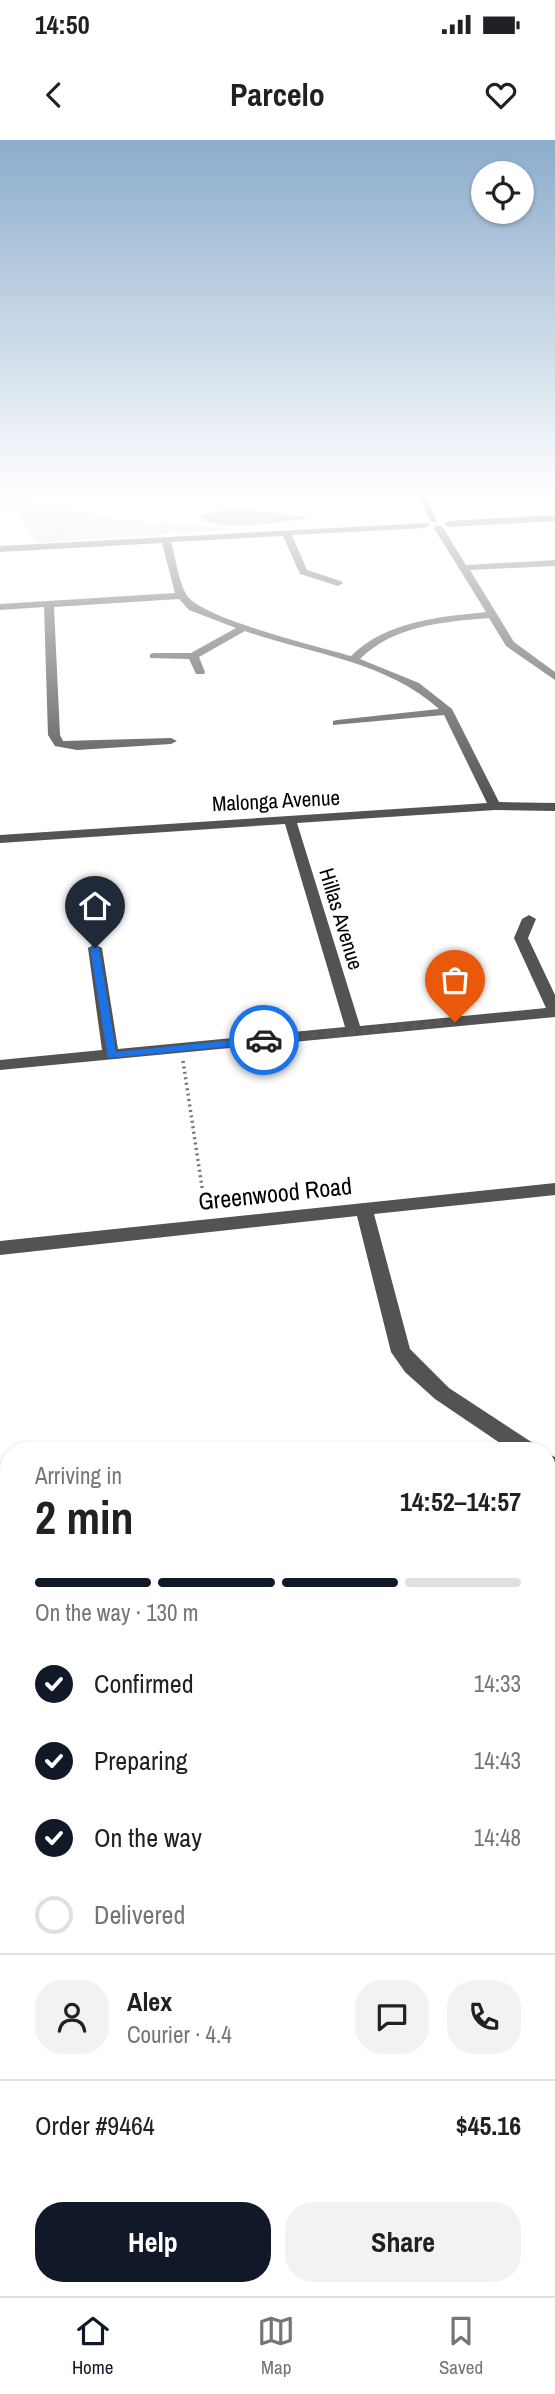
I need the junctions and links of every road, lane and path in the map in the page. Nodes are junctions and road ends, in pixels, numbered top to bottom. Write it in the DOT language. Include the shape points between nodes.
graph roads {
  1 [pos="181,596"];
  2 [pos="172,597"];
  3 [pos="480,597"];
  4 [pos="49,605"];
  5 [pos="0,607"];
  6 [pos="491,614"];
  7 [pos="246,627"];
  8 [pos="154,656"];
  9 [pos="193,656"];
  10 [pos="354,660"];
  11 [pos="200,672"];
  12 [pos="555,677"];
  13 [pos="448,711"];
  14 [pos="337,723"];
  15 [pos="171,741"];
  16 [pos="495,806"];
  17 [pos="555,807"];
  18 [pos="290,820"];
  19 [pos="0,839"];
  20 [pos="529,919"];
  21 [pos="95,948"];
  22 [pos="555,1012"];
  23 [pos="354,1031"];
  24 [pos="181,1049"];
  25 [pos="111,1056"];
  26 [pos="0,1065"];
  27 [pos="555,1189"];
  28 [pos="205,1207"];
  29 [pos="364,1209"];
  30 [pos="0,1248"];
  31 [pos="516,1442"];
  1 -- 7 [label="street" via="193,608"];
  2 -- 4 [label="street"];
  3 -- 6 [label="street"];
  4 -- 5 [label="street"];
  4 -- 15 [label="street" via="54,735 59,744"];
  6 -- 10 [label="street" via="412,627 374,644"];
  6 -- 12 [label="street" via="516,651"];
  7 -- 9 [label="street"];
  7 -- 10 [label="street"];
  8 -- 9 [label="street"];
  9 -- 11 [label="street"];
  10 -- 13 [label="street" via="419,688"];
  13 -- 14 [label="street"];
  13 -- 16 [label="street"];
  16 -- 17 [label="street, Malonga Avenue"];
  16 -- 18 [label="street, Malonga Avenue"];
  18 -- 19 [label="street, Malonga Avenue"];
  18 -- 23 [label="street, Hillas Avenue"];
  20 -- 22 [label="street" via="521,937"];
  21 -- 25 [label="street"];
  22 -- 23 [label="street"];
  23 -- 24 [label="street"];
  24 -- 25 [label="street"];
  24 -- 28 [label="path"];
  25 -- 26 [label="street"];
  27 -- 29 [label="street, Greenwood Road"];
  29 -- 30 [label="street, Greenwood Road"];
  29 -- 31 [label="street" via="407,1362"];
}
